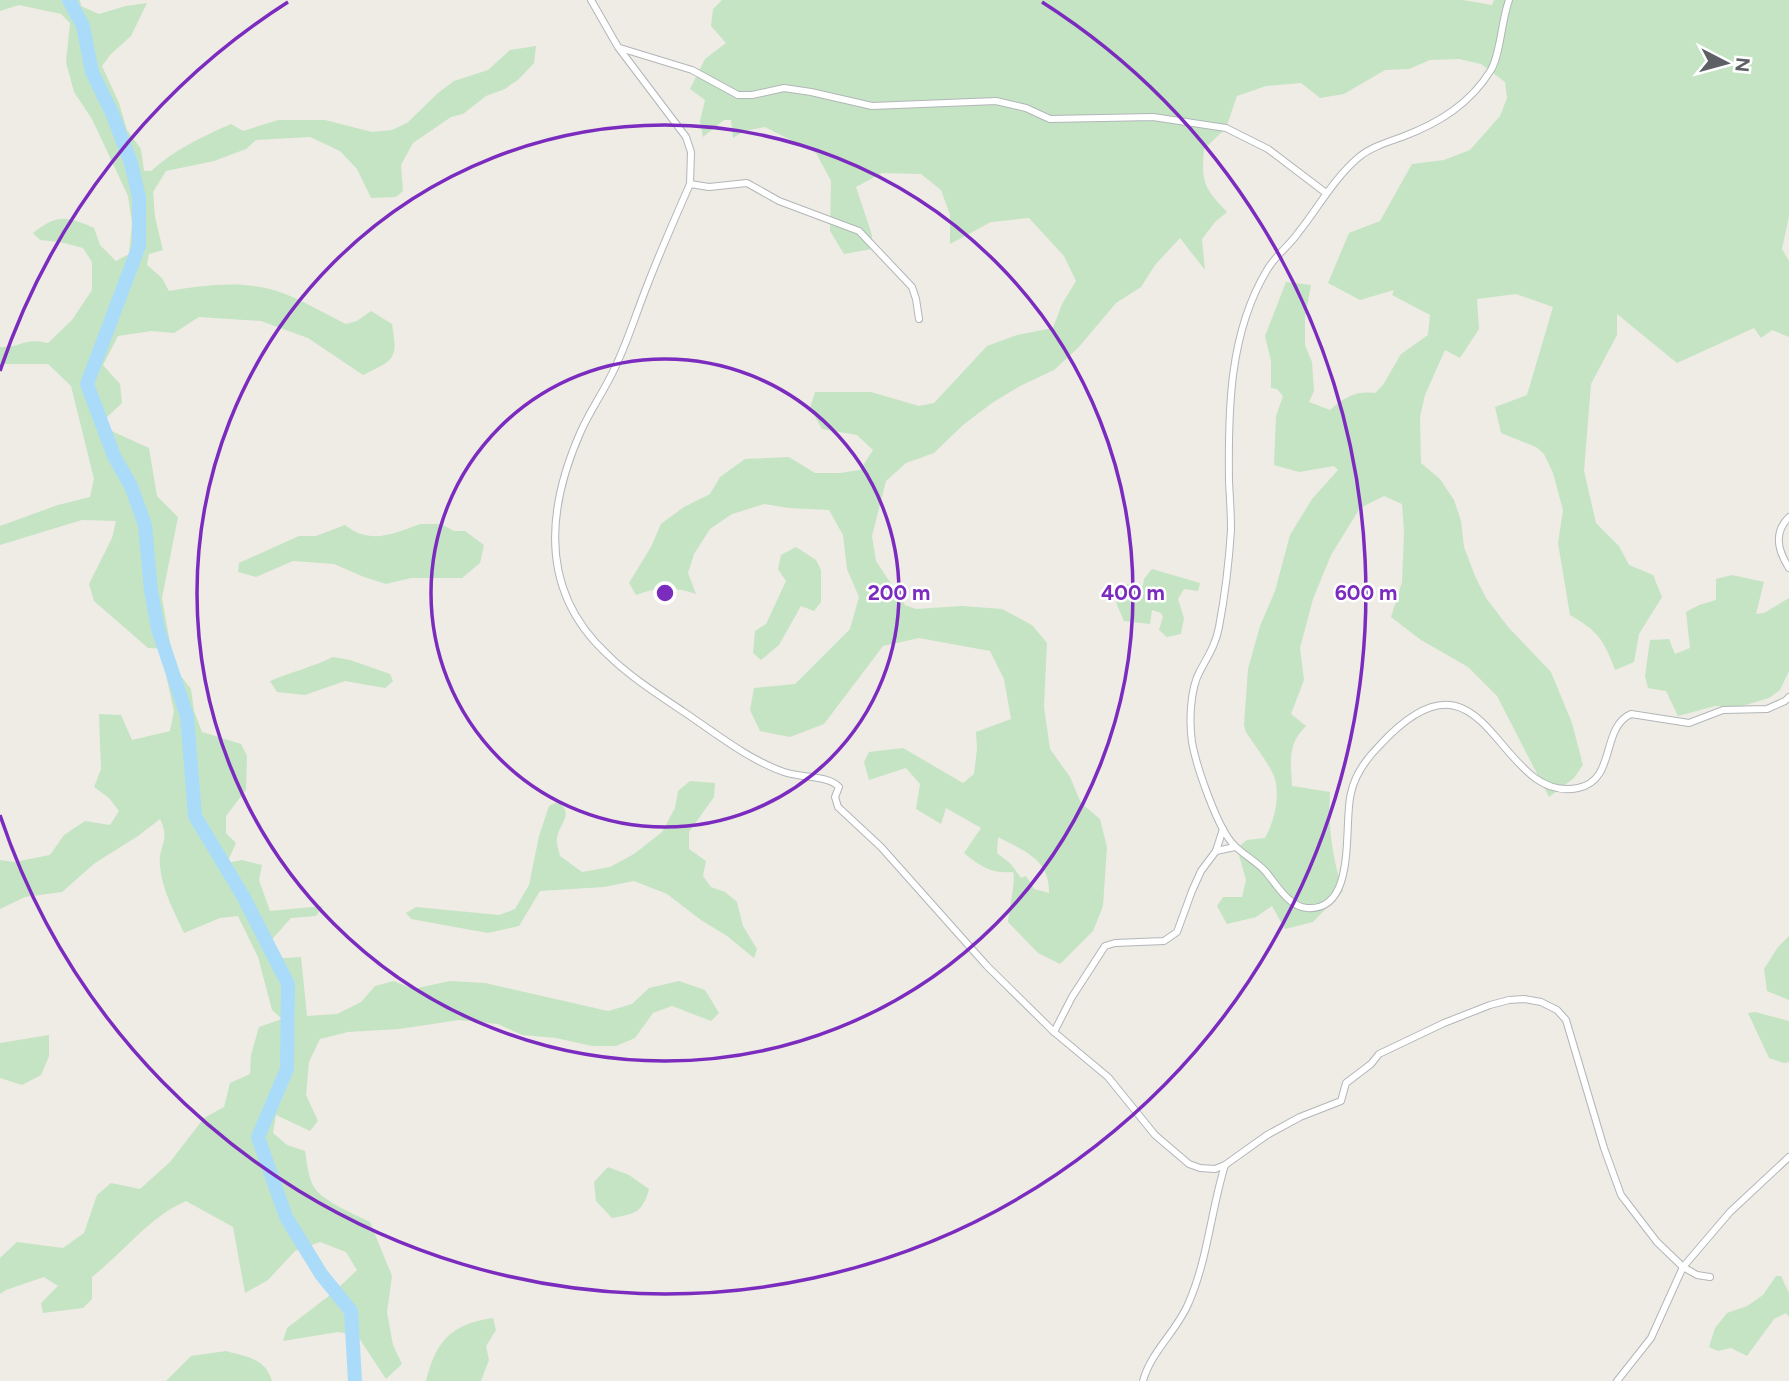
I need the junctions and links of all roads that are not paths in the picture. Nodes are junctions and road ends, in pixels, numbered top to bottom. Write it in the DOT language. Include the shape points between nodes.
graph roads {
  1 [pos="591,0"];
  2 [pos="1509,0"];
  3 [pos="618,47"];
  4 [pos="690,184"];
  5 [pos="1326,193"];
  6 [pos="919,319"];
  7 [pos="1789,517"];
  8 [pos="1789,568"];
  9 [pos="1789,697"];
  10 [pos="1223,830"];
  11 [pos="1235,846"];
  12 [pos="1216,851"];
  13 [pos="1054,1032"];
  14 [pos="1789,1157"];
  15 [pos="1225,1165"];
  16 [pos="1683,1267"];
  17 [pos="1710,1277"];
  18 [pos="1143,1381"];
  19 [pos="1617,1381"];
  1 -- 3 [label="street"];
  2 -- 5 [label="street" via="1495,60 1466,101 1432,124 1360,156"];
  3 -- 4 [label="street" via="686,137 691,152"];
  3 -- 5 [label="street" via="692,70 738,94 784,88 872,106 996,101 1051,119 1153,117 1226,128 1268,149"];
  4 -- 6 [label="street" via="747,183 779,201 859,231 912,287"];
  4 -- 13 [label="street" via="619,360 580,433 564,481 554,545 563,591 586,631 608,656 682,711 773,768 837,784 838,807"];
  5 -- 10 [label="street" via="1270,265 1244,316 1237,346 1225,587 1216,642 1197,674 1191,725 1192,744"];
  7 -- 8 [label="street" via="1778,537"];
  9 -- 11 [label="street" via="1767,709 1723,709 1689,723 1631,714 1623,717 1603,769 1575,788 1539,780 1479,719 1463,709 1448,705 1423,709 1376,748 1356,776 1347,813 1345,873 1327,902 1309,909 1294,904 1256,861"];
  10 -- 11 [label="street"];
  10 -- 12 [label="street"];
  11 -- 12 [label="street"];
  12 -- 13 [label="street" via="1192,891 1177,932 1164,941 1105,946"];
  13 -- 15 [label="street" via="1108,1077 1177,1156 1200,1168"];
  14 -- 16 [label="street" via="1730,1212"];
  15 -- 16 [label="street" via="1267,1135 1341,1101 1346,1083 1379,1054 1490,1005 1524,999 1541,1002 1566,1020 1622,1195 1657,1242"];
  15 -- 18 [label="street" via="1189,1304"];
  16 -- 17 [label="street"];
  16 -- 19 [label="street" via="1651,1338"];
}
